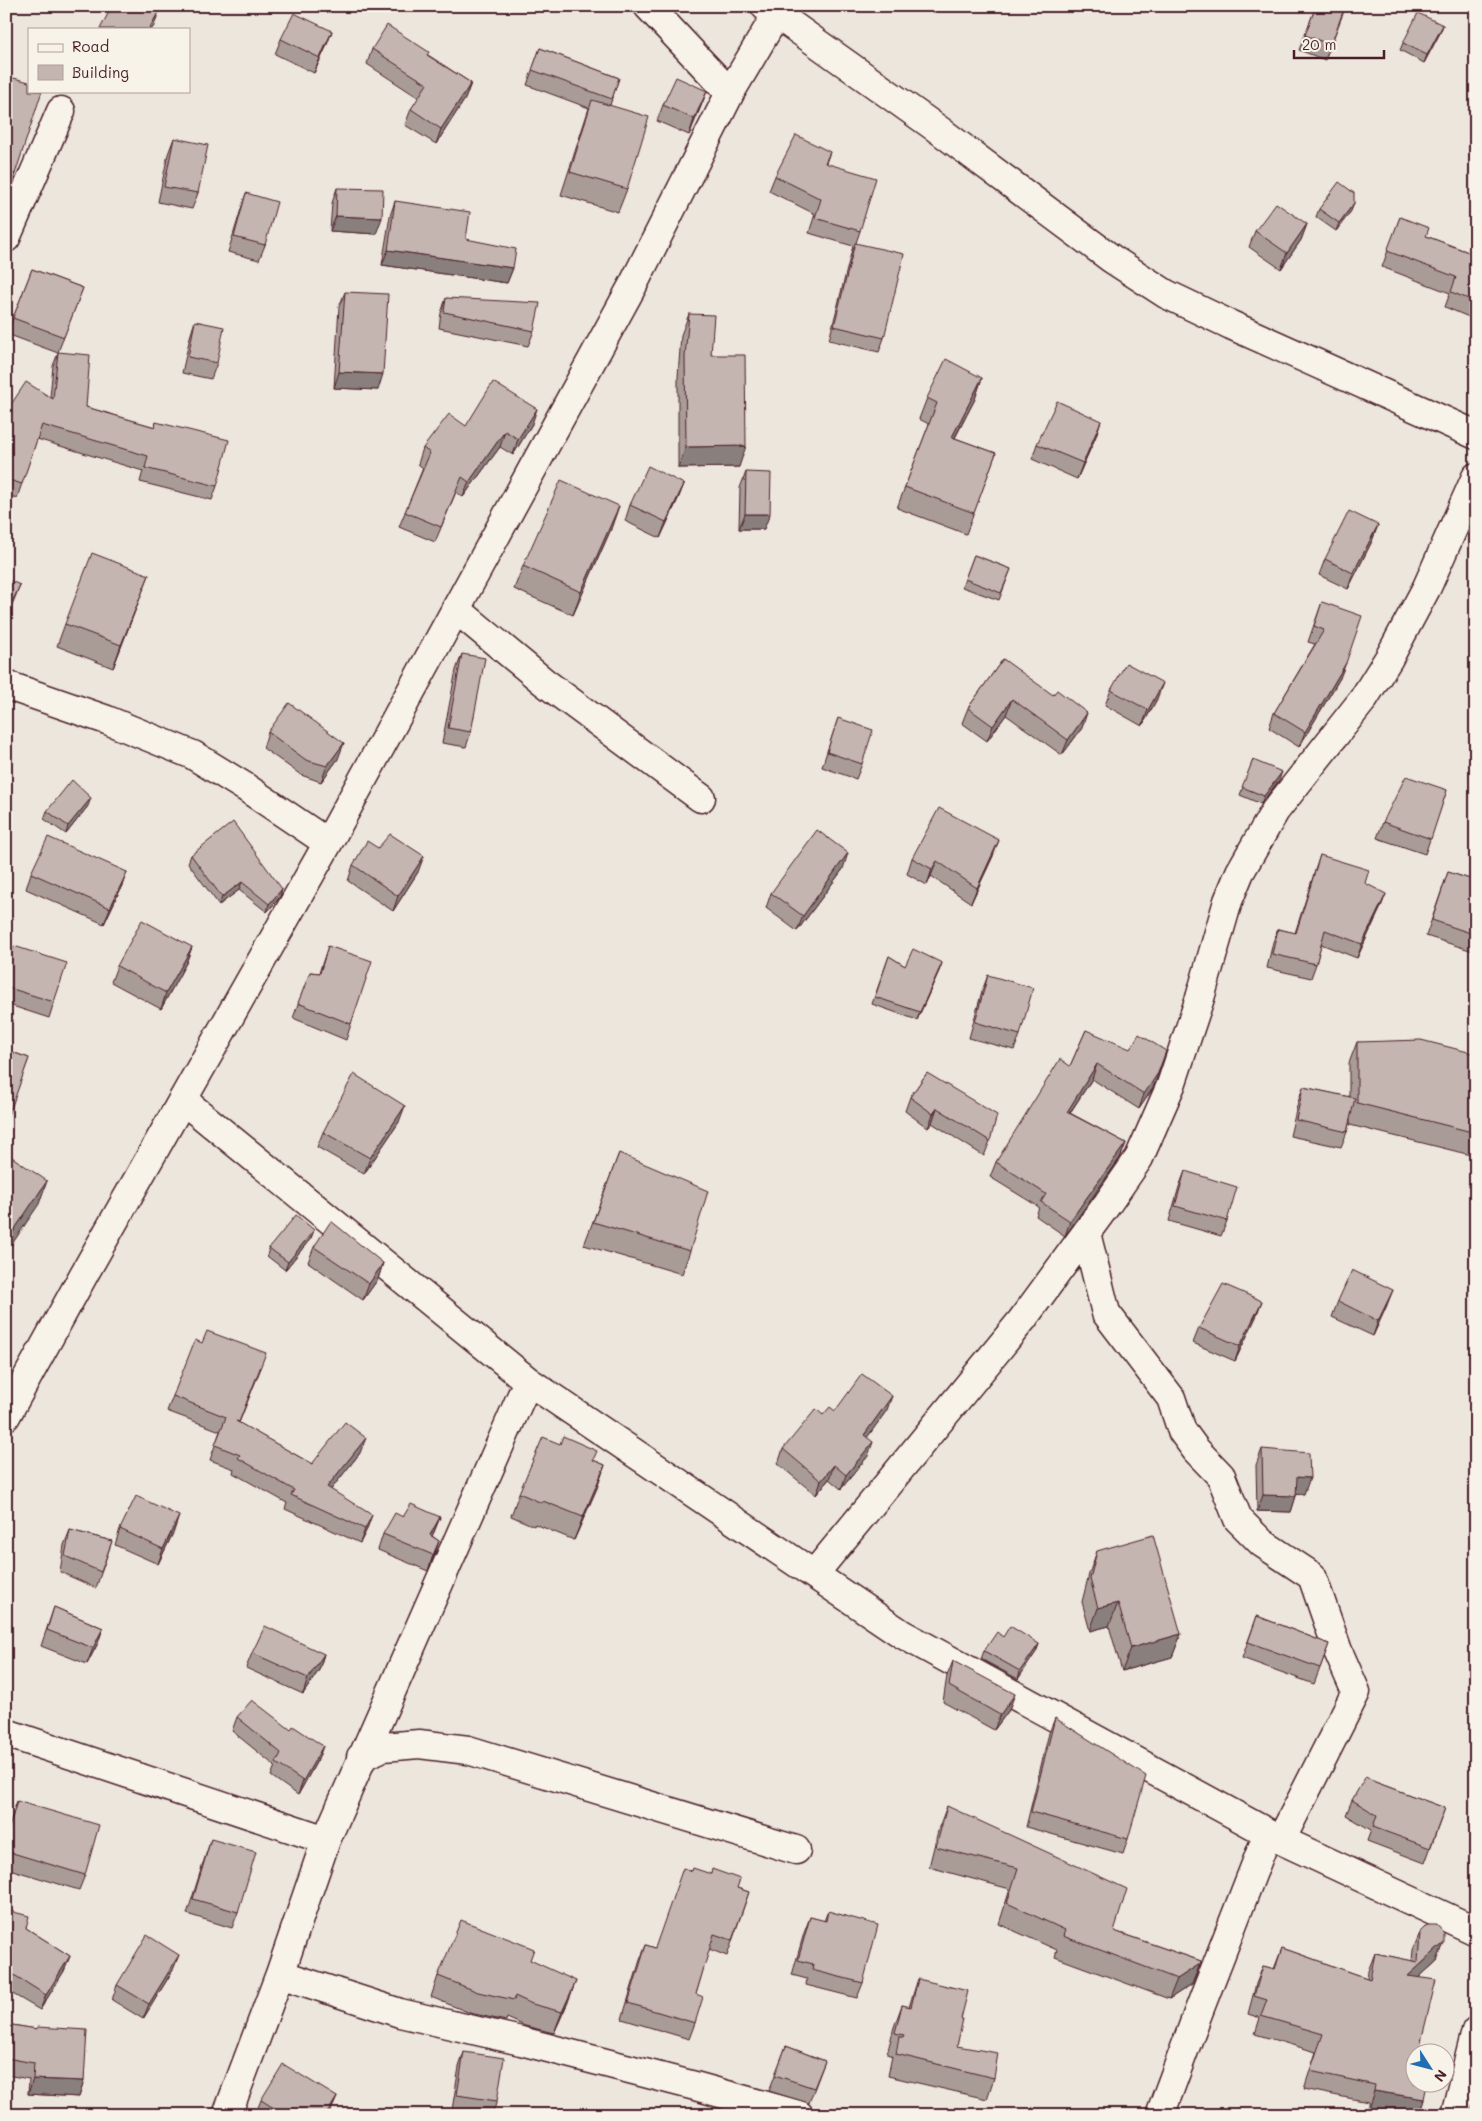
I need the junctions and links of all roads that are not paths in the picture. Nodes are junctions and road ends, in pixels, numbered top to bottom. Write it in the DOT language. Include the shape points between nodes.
graph roads {
  1 [pos="648,6"];
  2 [pos="771,11"];
  3 [pos="730,93"];
  4 [pos="61,111"];
  5 [pos="6,238"];
  6 [pos="1476,435"];
  7 [pos="1476,477"];
  8 [pos="456,609"];
  9 [pos="6,685"];
  10 [pos="701,798"];
  11 [pos="328,843"];
  12 [pos="184,1101"];
  13 [pos="1086,1233"];
  14 [pos="528,1380"];
  15 [pos="6,1416"];
  16 [pos="815,1573"];
  17 [pos="6,1733"];
  18 [pos="361,1757"];
  19 [pos="1275,1836"];
  20 [pos="326,1840"];
  21 [pos="796,1850"];
  22 [pos="1476,1931"];
  23 [pos="280,1974"];
  24 [pos="1476,2031"];
  25 [pos="227,2115"];
  26 [pos="799,2115"];
  27 [pos="1160,2115"];
  28 [pos="1455,2115"];
  1 -- 3 [label="street"];
  2 -- 3 [label="street"];
  2 -- 6 [label="street" via="939,130 1112,260 1166,294 1230,326"];
  3 -- 8 [label="street" via="634,285"];
  4 -- 5 [label="street"];
  7 -- 13 [label="street" via="1427,587 1389,658 1362,701 1275,811 1240,872 1171,1085 1139,1158"];
  8 -- 10 [label="street" via="544,682"];
  8 -- 11 [label="street"];
  9 -- 11 [label="street" via="107,720 193,755"];
  11 -- 12 [label="street"];
  12 -- 14 [label="street"];
  12 -- 15 [label="street"];
  13 -- 16 [label="street" via="1022,1320"];
  13 -- 19 [label="street" via="1106,1313 1171,1398 1182,1431 1221,1476 1238,1518 1262,1543 1312,1576 1356,1692"];
  14 -- 16 [label="street" via="730,1519"];
  14 -- 18 [label="street"];
  16 -- 19 [label="street" via="902,1634"];
  17 -- 20 [label="street"];
  18 -- 20 [label="street"];
  18 -- 21 [label="street" via="383,1747 419,1744 468,1750"];
  19 -- 22 [label="street"];
  19 -- 27 [label="street" via="1198,2013"];
  20 -- 23 [label="street"];
  23 -- 25 [label="street"];
  23 -- 26 [label="street" via="400,2013 521,2041"];
  24 -- 28 [label="street"];
}
